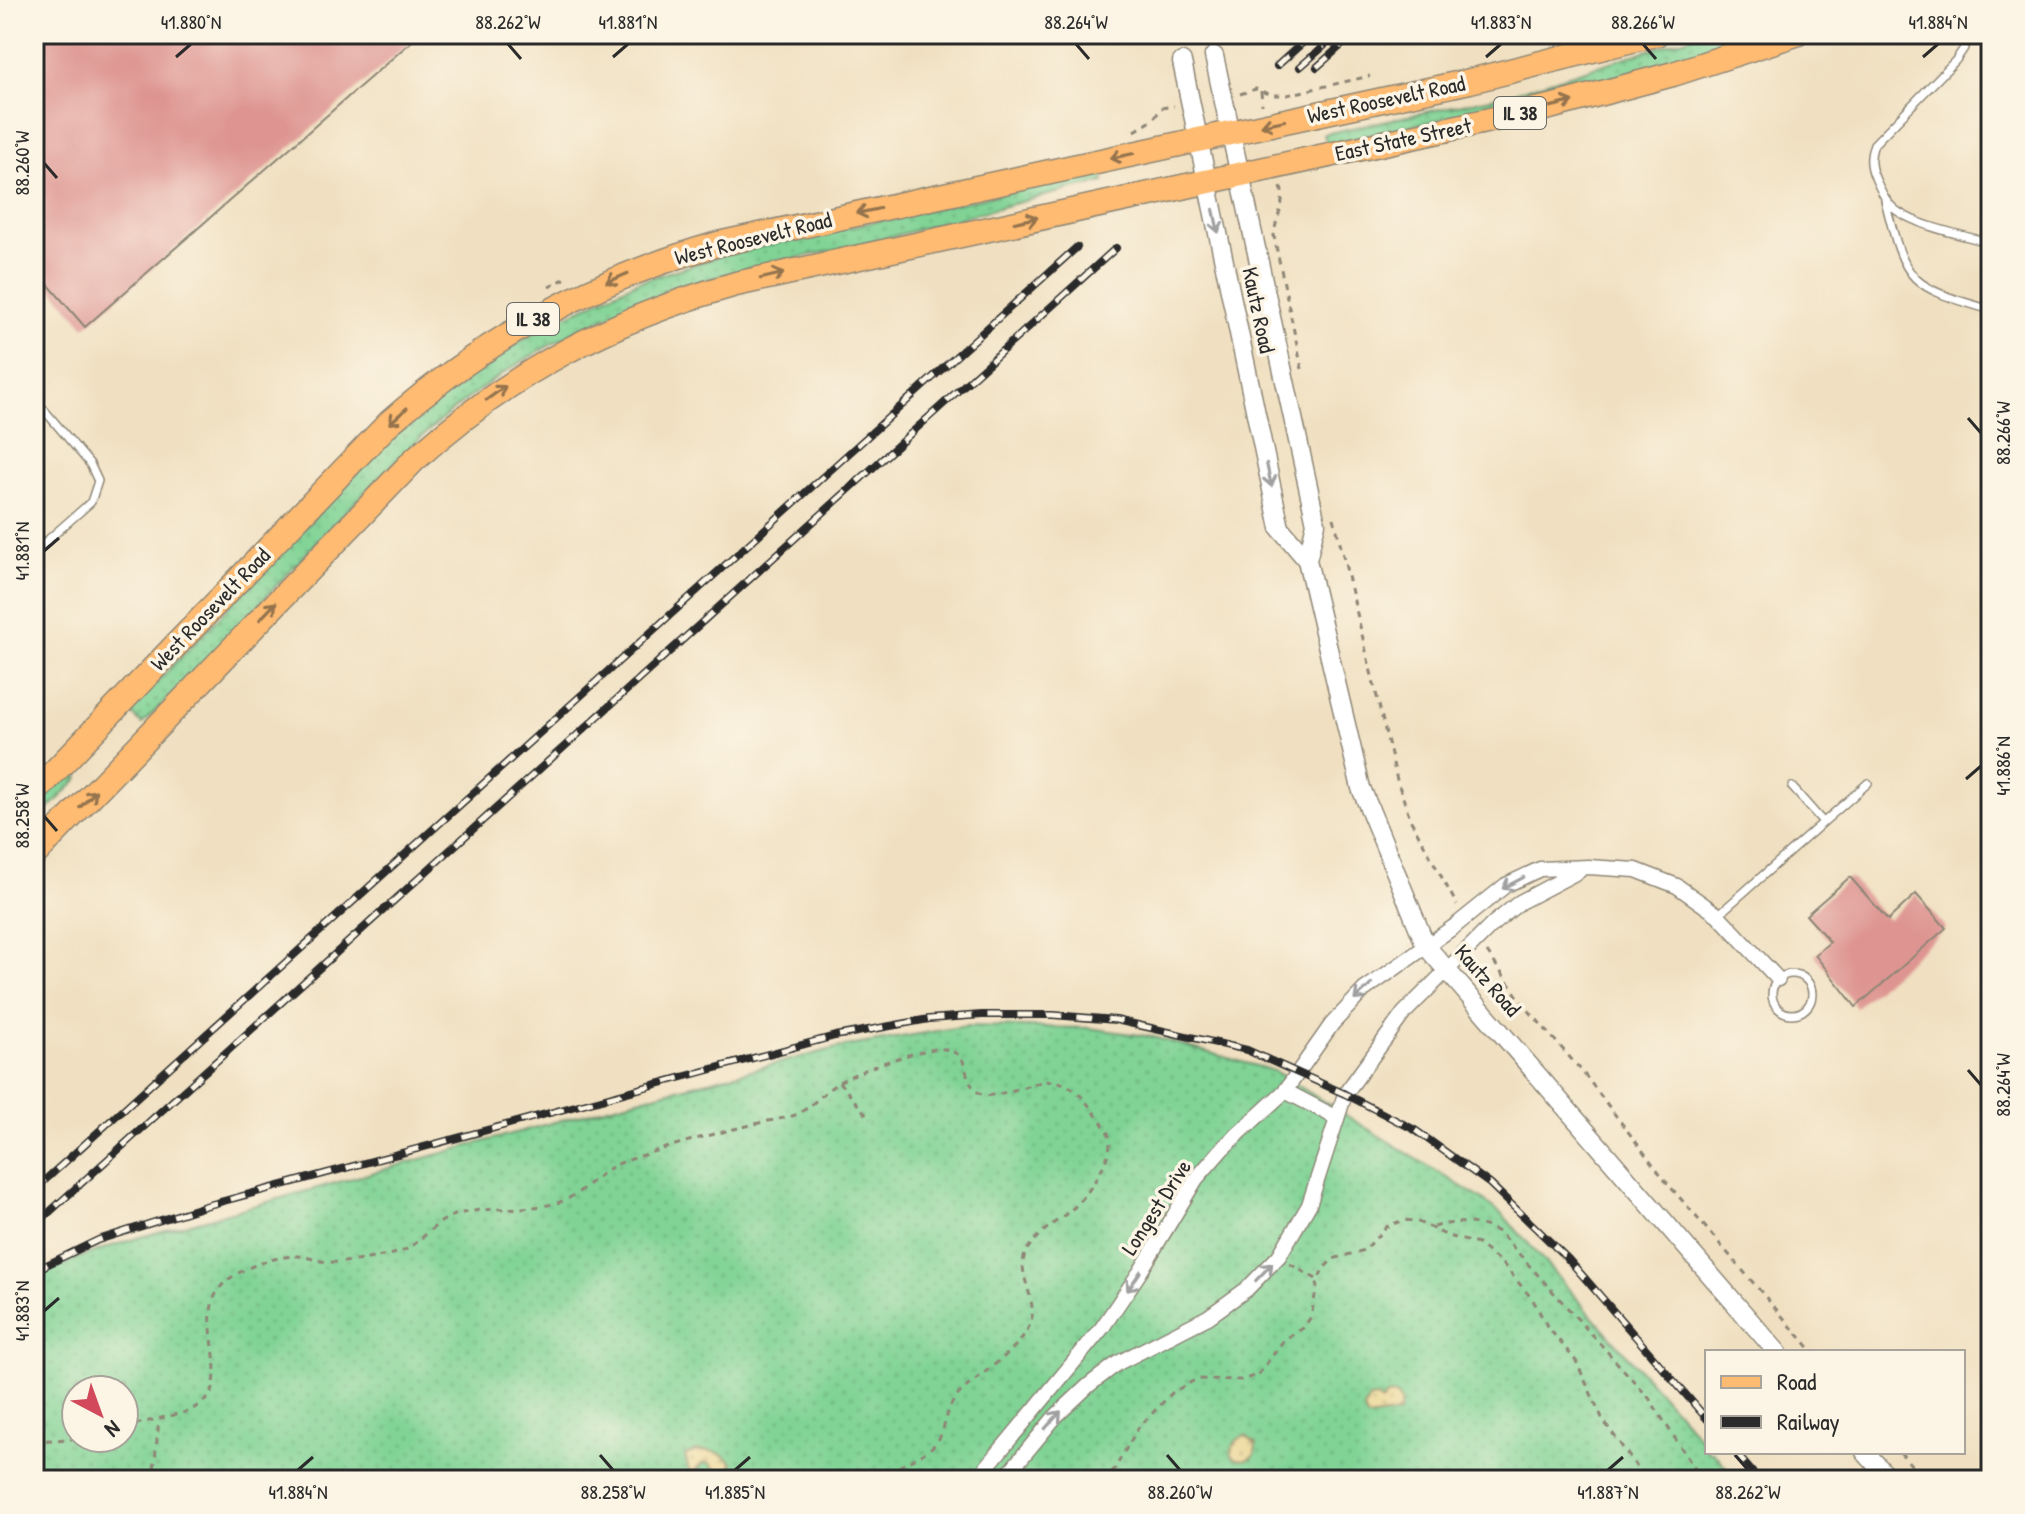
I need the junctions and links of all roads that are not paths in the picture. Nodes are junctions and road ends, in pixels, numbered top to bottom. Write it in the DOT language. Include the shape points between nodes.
graph roads {
  1 [pos="1656,34"];
  2 [pos="1796,34"];
  3 [pos="1965,34"];
  4 [pos="1214,56"];
  5 [pos="1182,62"];
  6 [pos="1229,132"];
  7 [pos="1198,139"];
  8 [pos="1240,174"];
  9 [pos="1207,182"];
  10 [pos="1883,194"];
  11 [pos="1991,243"];
  12 [pos="1991,310"];
  13 [pos="34,398"];
  14 [pos="34,552"];
  15 [pos="1307,560"];
  16 [pos="1868,783"];
  17 [pos="1792,787"];
  18 [pos="34,793"];
  19 [pos="1823,822"];
  20 [pos="34,855"];
  21 [pos="1588,867"];
  22 [pos="1718,915"];
  23 [pos="1426,946"];
  24 [pos="1446,969"];
  25 [pos="1778,979"];
  26 [pos="1285,1091"];
  27 [pos="1337,1118"];
  28 [pos="1775,1350"];
  29 [pos="1867,1454"];
  30 [pos="976,1480"];
  31 [pos="1003,1480"];
  32 [pos="1890,1480"];
  1 -- 6 [label="main road, West Roosevelt Road / IL 38, one-way" via="1485,78"];
  8 -- 2 [label="main road, East State Street / IL 38, one-way" via="1597,95"];
  3 -- 10 [label="lane" via="1956,60 1874,144 1871,170"];
  4 -- 6 [label="street, Kautz Road"];
  5 -- 7 [label="street, Kautz Road"];
  6 -- 7 [label="main road, West Roosevelt Road / IL 38"];
  6 -- 8 [label="street, Kautz Road"];
  7 -- 9 [label="street, Kautz Road"];
  7 -- 18 [label="main road, West Roosevelt Road / IL 38, one-way" via="718,244 631,272 541,314 465,362 389,423"];
  8 -- 9 [label="main road, West Roosevelt Road / IL 38"];
  8 -- 15 [label="street, Kautz Road" via="1316,523"];
  9 -- 15 [label="street, Kautz Road, one-way" via="1280,528"];
  20 -- 9 [label="main road, West Roosevelt Road / IL 38, one-way" via="415,459 535,367 630,319 696,295"];
  10 -- 11 [label="lane" via="1912,218"];
  10 -- 12 [label="lane" via="1910,275 1934,293"];
  13 -- 14 [label="lane" via="90,464 98,481 91,502"];
  15 -- 23 [label="street, Kautz Road" via="1361,788"];
  16 -- 19 [label="lane"];
  17 -- 19 [label="lane"];
  19 -- 22 [label="lane"];
  21 -- 22 [label="street, Longest Drive" via="1636,870 1677,886"];
  21 -- 23 [label="street, Longest Drive, one-way" via="1540,869 1506,885"];
  21 -- 24 [label="street" via="1520,902"];
  22 -- 25 [label="street, Longest Drive"];
  23 -- 24 [label="street, Kautz Road"];
  23 -- 26 [label="street, Longest Drive, one-way" via="1364,990 1332,1024"];
  24 -- 27 [label="street" via="1364,1066"];
  24 -- 28 [label="street, Kautz Road"];
  25 -- 25 [label="lane" via="1797,974 1807,981 1812,993 1804,1010 1790,1015 1776,1007 1771,992"];
  26 -- 27 [label="street"];
  26 -- 30 [label="street, Longest Drive, one-way" via="1196,1179 1102,1328"];
  31 -- 27 [label="street, one-way" via="1089,1385 1118,1363 1208,1317 1247,1289 1279,1256 1309,1205"];
  29 -- 32 [label="street"];
}
